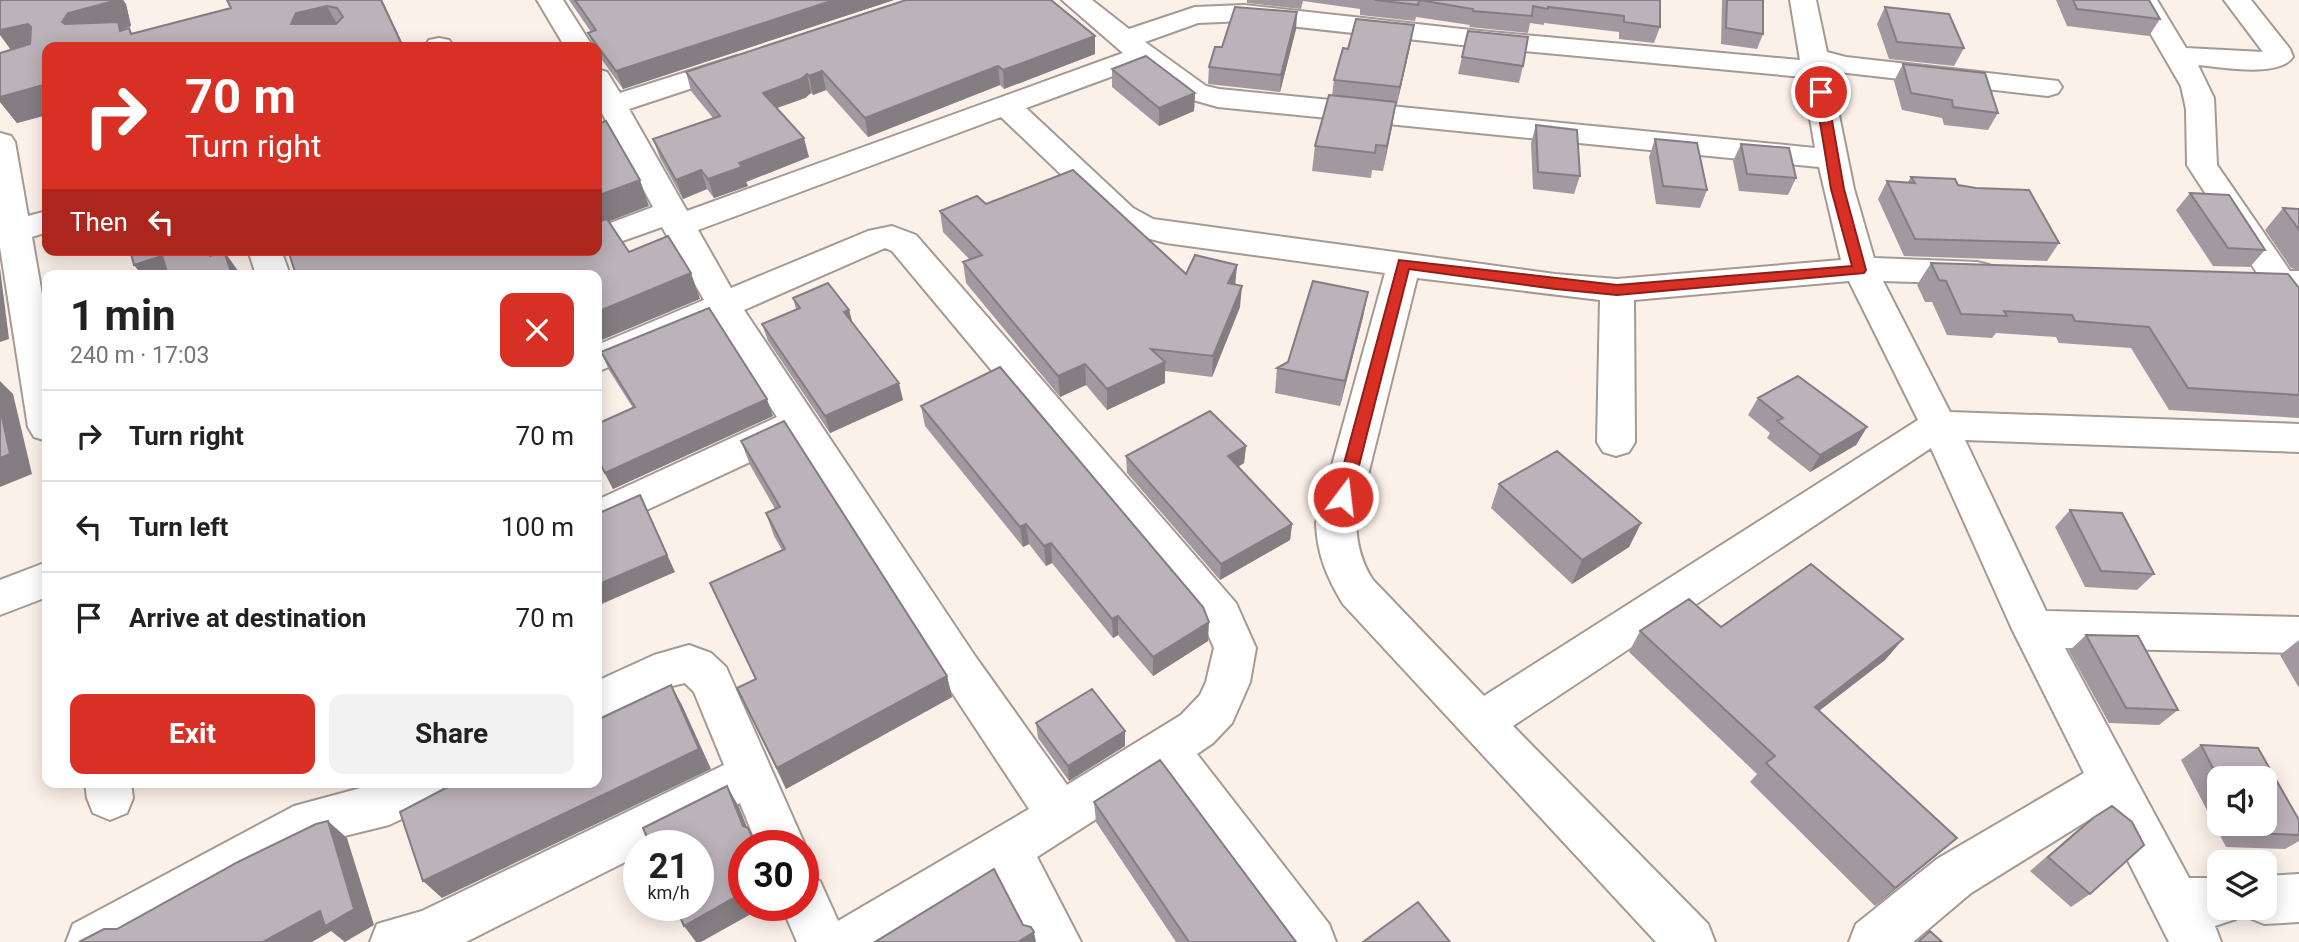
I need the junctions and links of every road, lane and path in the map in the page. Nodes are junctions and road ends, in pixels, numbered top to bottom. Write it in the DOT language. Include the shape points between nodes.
graph roads {
  1 [pos="1075,0"];
  2 [pos="1803,0"];
  3 [pos="2144,0"];
  4 [pos="2237,0"];
  5 [pos="558,2"];
  6 [pos="1228,6"];
  7 [pos="577,42"];
  8 [pos="1134,48"];
  9 [pos="2177,56"];
  10 [pos="760,57"];
  11 [pos="2279,57"];
  12 [pos="1821,65"];
  13 [pos="2299,76"];
  14 [pos="2048,87"];
  15 [pos="1006,106"];
  16 [pos="609,116"];
  17 [pos="0,142"];
  18 [pos="1832,159"];
  19 [pos="675,219"];
  20 [pos="21,229"];
  21 [pos="602,238"];
  22 [pos="1404,263"];
  23 [pos="1860,270"];
  24 [pos="2009,274"];
  25 [pos="2239,281"];
  26 [pos="1617,290"];
  27 [pos="2293,290"];
  28 [pos="724,306"];
  29 [pos="602,357"];
  30 [pos="42,389"];
  31 [pos="799,423"];
  32 [pos="1938,425"];
  33 [pos="2299,438"];
  34 [pos="1616,442"];
  35 [pos="602,504"];
  36 [pos="42,581"];
  37 [pos="0,598"];
  38 [pos="2033,629"];
  39 [pos="2299,635"];
  40 [pos="602,701"];
  41 [pos="1480,723"];
  42 [pos="1166,749"];
  43 [pos="750,775"];
  44 [pos="2112,781"];
  45 [pos="420,788"];
  46 [pos="1060,815"];
  47 [pos="774,830"];
  48 [pos="1007,849"];
  49 [pos="2299,898"];
  50 [pos="2277,899"];
  51 [pos="2198,916"];
  52 [pos="813,921"];
  53 [pos="91,942"];
  54 [pos="395,942"];
  55 [pos="822,942"];
  56 [pos="850,942"];
  57 [pos="1056,942"];
  58 [pos="1311,942"];
  59 [pos="1690,942"];
  60 [pos="1874,942"];
  1 -- 8 [label="street"];
  2 -- 12 [label="street"];
  3 -- 9 [label="street"];
  4 -- 11 [label="street"];
  5 -- 7 [label="street"];
  6 -- 8 [label="street" via="1195,15"];
  6 -- 12 [label="street"];
  8 -- 15 [label="street"];
  8 -- 18 [label="street" via="1196,92 1217,98"];
  9 -- 11 [label="street" via="2262,61"];
  9 -- 27 [label="street" via="2200,93 2202,165"];
  10 -- 16 [label="street"];
  11 -- 13 [label="street"];
  12 -- 14 [label="street"];
  12 -- 18 [label="street"];
  15 -- 19 [label="street"];
  15 -- 22 [label="street" via="1122,215 1142,227 1208,240"];
  16 -- 19 [label="street"];
  17 -- 20 [label="street"];
  18 -- 23 [label="street"];
  19 -- 21 [label="street"];
  19 -- 28 [label="street"];
  20 -- 30 [label="street"];
  22 -- 26 [label="street"];
  22 -- 41 [label="street" via="1336,523 1336,546 1344,572 1358,592"];
  23 -- 24 [label="street"];
  23 -- 26 [label="street"];
  23 -- 32 [label="street"];
  25 -- 27 [label="street"];
  26 -- 34 [label="street"];
  28 -- 29 [label="street"];
  28 -- 31 [label="street"];
  28 -- 42 [label="street" via="880,238 904,243 1221,615 1235,648 1228,682 1216,709 1197,729"];
  31 -- 35 [label="street"];
  31 -- 46 [label="street"];
  32 -- 33 [label="street"];
  32 -- 38 [label="street"];
  32 -- 41 [label="street"];
  36 -- 37 [label="street"];
  38 -- 39 [label="street"];
  38 -- 44 [label="street"];
  40 -- 43 [label="street" via="674,666 691,664 703,670"];
  41 -- 59 [label="street"];
  42 -- 46 [label="street"];
  42 -- 58 [label="street"];
  43 -- 47 [label="street"];
  43 -- 54 [label="street" via="428,935"];
  44 -- 51 [label="street"];
  44 -- 60 [label="street" via="1954,876"];
  45 -- 53 [label="street" via="389,803 311,821"];
  46 -- 48 [label="street"];
  48 -- 56 [label="street"];
  48 -- 57 [label="street"];
  49 -- 50 [label="street"];
  52 -- 55 [label="street"];
}
